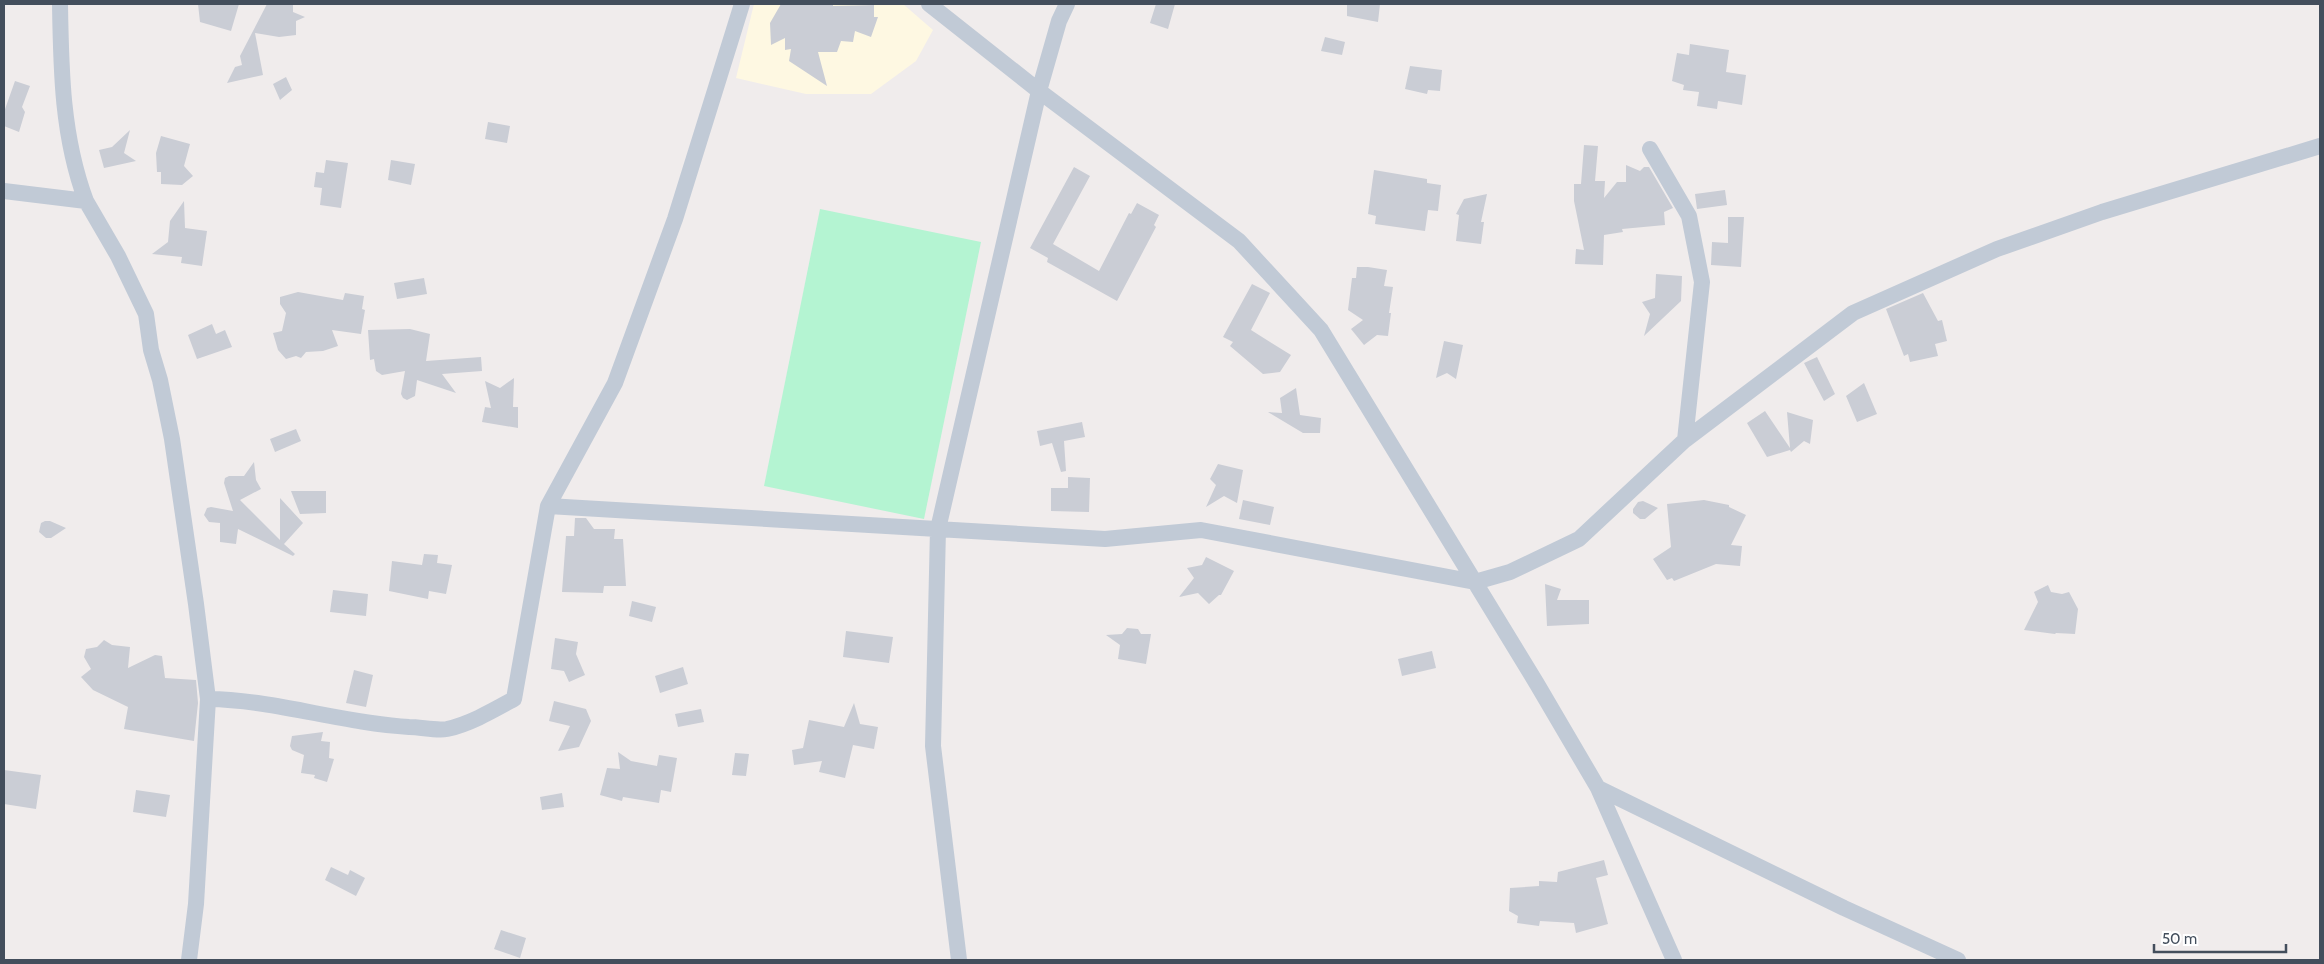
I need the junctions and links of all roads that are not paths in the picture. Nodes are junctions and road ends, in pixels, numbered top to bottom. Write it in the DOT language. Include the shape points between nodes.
graph roads {
  1 [pos="60,4"];
  2 [pos="742,4"];
  3 [pos="929,4"];
  4 [pos="1066,4"];
  5 [pos="1039,91"];
  6 [pos="2320,146"];
  7 [pos="1650,149"];
  8 [pos="4,191"];
  9 [pos="86,201"];
  10 [pos="1685,440"];
  11 [pos="548,506"];
  12 [pos="938,529"];
  13 [pos="1475,582"];
  14 [pos="208,699"];
  15 [pos="1598,788"];
  16 [pos="189,960"];
  17 [pos="959,960"];
  18 [pos="1674,960"];
  19 [pos="1958,960"];
  1 -- 9 [label="street" via="61,88 75,173"];
  2 -- 11 [label="street" via="675,219 615,383"];
  3 -- 5 [label="street"];
  4 -- 5 [label="street"];
  5 -- 12 [label="street"];
  5 -- 13 [label="street" via="1239,241 1321,330"];
  6 -- 10 [label="street" via="2102,212 1997,249 1853,313"];
  7 -- 10 [label="street" via="1690,216 1702,282"];
  8 -- 9 [label="street"];
  9 -- 14 [label="street" via="146,314 172,440"];
  10 -- 13 [label="street" via="1579,539 1510,572"];
  11 -- 12 [label="street"];
  11 -- 14 [label="street" via="514,699 447,729 377,725 289,707"];
  12 -- 13 [label="street" via="1105,539 1201,530"];
  12 -- 17 [label="street" via="933,746"];
  13 -- 15 [label="street"];
  14 -- 16 [label="street" via="196,904"];
  15 -- 18 [label="street"];
  15 -- 19 [label="street"];
}
